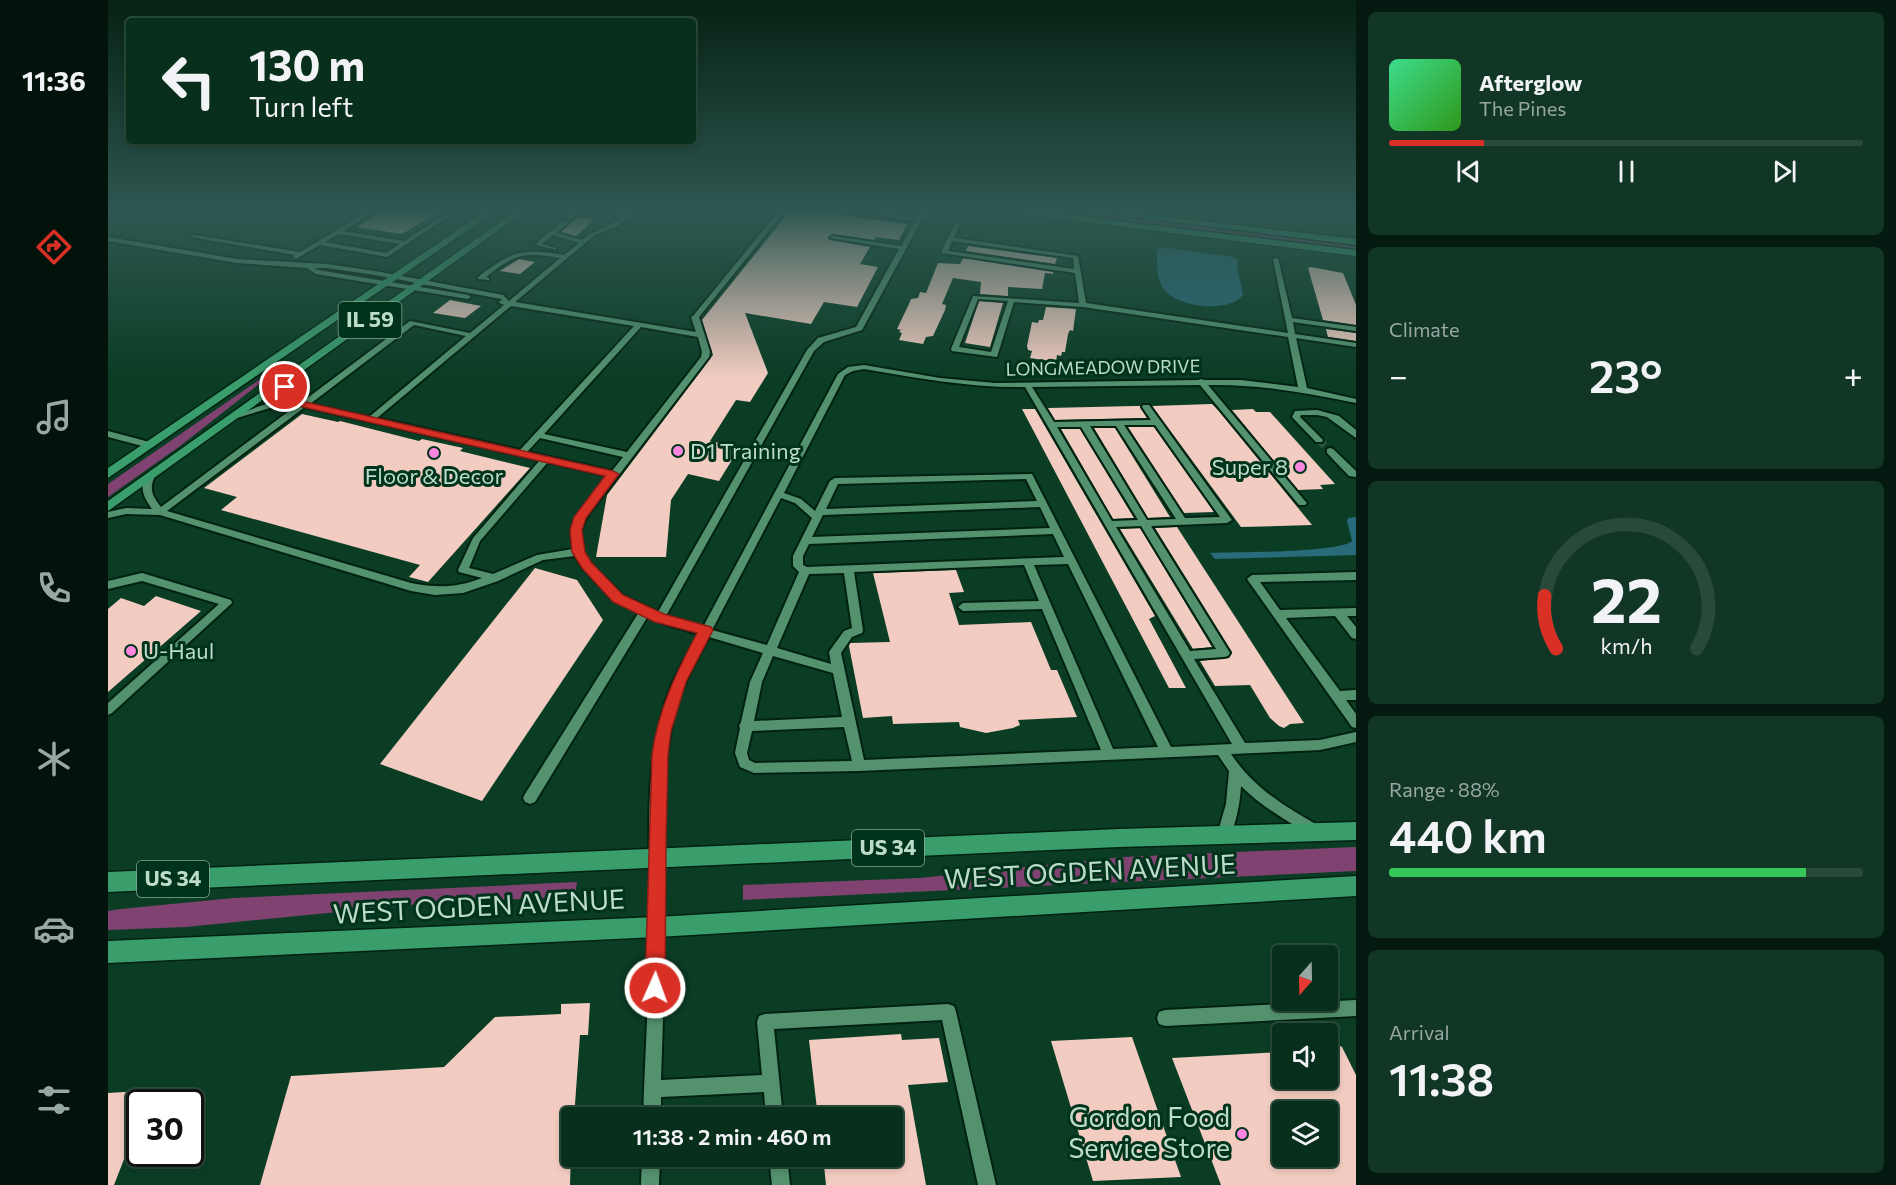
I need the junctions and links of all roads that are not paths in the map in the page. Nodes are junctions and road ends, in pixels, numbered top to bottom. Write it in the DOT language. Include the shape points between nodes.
graph roads {
  1 [pos="309,267"];
  2 [pos="336,267"];
  3 [pos="410,267"];
  4 [pos="443,267"];
  5 [pos="495,267"];
  6 [pos="552,267"];
  7 [pos="736,267"];
  8 [pos="893,267"];
  9 [pos="1052,267"];
  10 [pos="1077,267"];
  11 [pos="1278,267"];
  12 [pos="1078,271"];
  13 [pos="397,276"];
  14 [pos="487,279"];
  15 [pos="386,284"];
  16 [pos="419,285"];
  17 [pos="1012,299"];
  18 [pos="509,301"];
  19 [pos="1083,305"];
  20 [pos="1290,320"];
  21 [pos="639,325"];
  22 [pos="1356,329"];
  23 [pos="472,335"];
  24 [pos="700,336"];
  25 [pos="1293,336"];
  26 [pos="1356,345"];
  27 [pos="1201,381"];
  28 [pos="286,382"];
  29 [pos="1028,386"];
  30 [pos="1303,390"];
  31 [pos="1356,401"];
  32 [pos="301,404"];
  33 [pos="1146,407"];
  34 [pos="237,416"];
  35 [pos="370,420"];
  36 [pos="1157,422"];
  37 [pos="1119,423"];
  38 [pos="1084,424"];
  39 [pos="1051,425"];
  40 [pos="108,434"];
  41 [pos="538,435"];
  42 [pos="1356,435"];
  43 [pos="1319,440"];
  44 [pos="150,445"];
  45 [pos="1330,451"];
  46 [pos="521,454"];
  47 [pos="628,454"];
  48 [pos="546,459"];
  49 [pos="108,474"];
  50 [pos="613,474"];
  51 [pos="1354,474"];
  52 [pos="149,478"];
  53 [pos="777,494"];
  54 [pos="1302,503"];
  55 [pos="1043,504"];
  56 [pos="108,507"];
  57 [pos="160,512"];
  58 [pos="818,514"];
  59 [pos="108,515"];
  60 [pos="1183,522"];
  61 [pos="1147,523"];
  62 [pos="1110,524"];
  63 [pos="1056,531"];
  64 [pos="805,541"];
  65 [pos="578,552"];
  66 [pos="1071,560"];
  67 [pos="1028,562"];
  68 [pos="848,569"];
  69 [pos="805,571"];
  70 [pos="1356,576"];
  71 [pos="494,578"];
  72 [pos="108,585"];
  73 [pos="1046,604"];
  74 [pos="963,607"];
  75 [pos="645,612"];
  76 [pos="1338,612"];
  77 [pos="1356,612"];
  78 [pos="1278,614"];
  79 [pos="660,618"];
  80 [pos="706,630"];
  81 [pos="1356,635"];
  82 [pos="772,650"];
  83 [pos="1186,655"];
  84 [pos="838,670"];
  85 [pos="1337,696"];
  86 [pos="1356,696"];
  87 [pos="108,710"];
  88 [pos="850,722"];
  89 [pos="1356,723"];
  90 [pos="746,726"];
  91 [pos="1356,737"];
  92 [pos="1241,748"];
  93 [pos="1221,749"];
  94 [pos="1167,752"];
  95 [pos="1109,754"];
  96 [pos="860,766"];
  97 [pos="1235,772"];
  98 [pos="530,798"];
  99 [pos="1356,831"];
  100 [pos="1317,832"];
  101 [pos="1224,835"];
  102 [pos="657,860"];
  103 [pos="108,882"];
  104 [pos="1356,886"];
  105 [pos="657,927"];
  106 [pos="108,952"];
  107 [pos="1356,1008"];
  108 [pos="1165,1018"];
  109 [pos="771,1083"];
  110 [pos="652,1089"];
  111 [pos="652,1107"];
  112 [pos="774,1107"];
  113 [pos="651,1167"];
  114 [pos="779,1167"];
  115 [pos="650,1185"];
  116 [pos="781,1185"];
  117 [pos="987,1185"];
  1 -- 15 [label="street" via="315,272"];
  2 -- 13 [label="street"];
  3 -- 13 [label="main road, IL 59"];
  4 -- 16 [label="main road, IL 59"];
  5 -- 14 [label="street" via="480,278"];
  6 -- 18 [label="street"];
  7 -- 24 [label="street" via="695,317"];
  8 -- 79 [label="street" via="859,328 821,340 811,350"];
  9 -- 12 [label="street"];
  10 -- 12 [label="street"];
  11 -- 20 [label="street"];
  12 -- 19 [label="street"];
  13 -- 15 [label="main road, IL 59"];
  13 -- 16 [label="street"];
  15 -- 16 [label="street"];
  15 -- 44 [label="main road, IL 59"];
  16 -- 18 [label="street" via="497,302"];
  16 -- 18 [label="street"];
  16 -- 28 [label="main road, IL 59"];
  17 -- 17 [label="street" via="975,297 955,349 994,355"];
  17 -- 19 [label="street"];
  18 -- 21 [label="street"];
  18 -- 23 [label="street"];
  19 -- 25 [label="street"];
  20 -- 22 [label="street"];
  20 -- 25 [label="street"];
  21 -- 24 [label="street"];
  21 -- 41 [label="street"];
  23 -- 32 [label="street" via="413,323"];
  23 -- 35 [label="street"];
  24 -- 47 [label="street" via="705,357"];
  25 -- 26 [label="street"];
  25 -- 30 [label="street"];
  27 -- 29 [label="street, LONGMEADOW DRIVE"];
  27 -- 30 [label="street, LONGMEADOW DRIVE"];
  27 -- 54 [label="street"];
  28 -- 32 [label="street" via="287,393"];
  28 -- 34 [label="main road, IL 59"];
  29 -- 39 [label="street"];
  29 -- 53 [label="street, LONGMEADOW DRIVE" via="965,383 871,368 851,369 837,379"];
  30 -- 31 [label="street, LONGMEADOW DRIVE"];
  32 -- 34 [label="street" via="269,406"];
  32 -- 35 [label="street"];
  32 -- 57 [label="street"];
  33 -- 36 [label="street"];
  34 -- 52 [label="main road, IL 59"];
  35 -- 46 [label="street"];
  36 -- 37 [label="street"];
  36 -- 60 [label="street" via="1227,520"];
  37 -- 38 [label="street"];
  37 -- 60 [label="street"];
  38 -- 39 [label="street"];
  38 -- 61 [label="street"];
  39 -- 62 [label="street"];
  40 -- 44 [label="street"];
  41 -- 46 [label="street"];
  41 -- 47 [label="street"];
  42 -- 43 [label="street" via="1327,412 1298,412 1296,417"];
  44 -- 49 [label="main road, IL 59"];
  45 -- 51 [label="street"];
  46 -- 48 [label="street"];
  47 -- 50 [label="street"];
  48 -- 50 [label="street"];
  48 -- 71 [label="street" via="476,540 463,570"];
  50 -- 65 [label="street" via="580,517 576,530"];
  52 -- 56 [label="main road, IL 59"];
  52 -- 57 [label="street" via="147,496"];
  53 -- 58 [label="street"];
  53 -- 80 [label="street"];
  55 -- 58 [label="street"];
  55 -- 58 [label="street" via="1029,476 835,481"];
  55 -- 63 [label="street"];
  57 -- 59 [label="street"];
  57 -- 71 [label="street" via="411,587 435,591 463,589"];
  58 -- 64 [label="street"];
  60 -- 61 [label="street"];
  61 -- 62 [label="street"];
  61 -- 83 [label="street" via="1224,653"];
  62 -- 83 [label="street"];
  63 -- 64 [label="street"];
  63 -- 66 [label="street"];
  64 -- 69 [label="street" via="798,556 798,566"];
  65 -- 71 [label="street" via="541,557"];
  65 -- 75 [label="street" via="618,598"];
  66 -- 67 [label="street"];
  66 -- 94 [label="street"];
  67 -- 68 [label="street"];
  67 -- 73 [label="street"];
  68 -- 69 [label="street"];
  68 -- 84 [label="street" via="858,630 848,634 835,652"];
  69 -- 82 [label="street"];
  70 -- 78 [label="street" via="1252,579"];
  72 -- 87 [label="street" via="142,577 227,603"];
  73 -- 74 [label="street"];
  73 -- 95 [label="street"];
  75 -- 79 [label="street"];
  75 -- 98 [label="street"];
  76 -- 77 [label="street"];
  76 -- 78 [label="street"];
  76 -- 81 [label="street"];
  78 -- 85 [label="street"];
  79 -- 80 [label="street"];
  80 -- 82 [label="street"];
  80 -- 102 [label="street" via="679,682 663,731"];
  82 -- 84 [label="street"];
  82 -- 90 [label="street" via="756,682"];
  83 -- 92 [label="street"];
  84 -- 88 [label="street"];
  85 -- 86 [label="street"];
  85 -- 89 [label="street"];
  88 -- 90 [label="street"];
  88 -- 96 [label="street"];
  90 -- 96 [label="street" via="741,753 744,763 754,768"];
  91 -- 92 [label="street" via="1320,745"];
  92 -- 93 [label="street"];
  93 -- 94 [label="street"];
  93 -- 97 [label="street"];
  94 -- 95 [label="street"];
  95 -- 96 [label="street"];
  97 -- 100 [label="street" via="1277,810"];
  97 -- 101 [label="street" via="1236,794"];
  99 -- 100 [label="main road, WEST OGDEN AVENUE / US 34"];
  100 -- 101 [label="main road, WEST OGDEN AVENUE / US 34"];
  101 -- 102 [label="main road, WEST OGDEN AVENUE / US 34"];
  102 -- 103 [label="main road, WEST OGDEN AVENUE / US 34"];
  102 -- 105 [label="street"];
  104 -- 105 [label="main road, WEST OGDEN AVENUE"];
  105 -- 106 [label="main road, WEST OGDEN AVENUE"];
  105 -- 110 [label="street"];
  107 -- 108 [label="street"];
  109 -- 110 [label="street"];
  109 -- 112 [label="street"];
  109 -- 117 [label="street" via="765,1022 948,1012"];
  110 -- 111 [label="street"];
  113 -- 115 [label="street"];
  114 -- 116 [label="street"];
}
